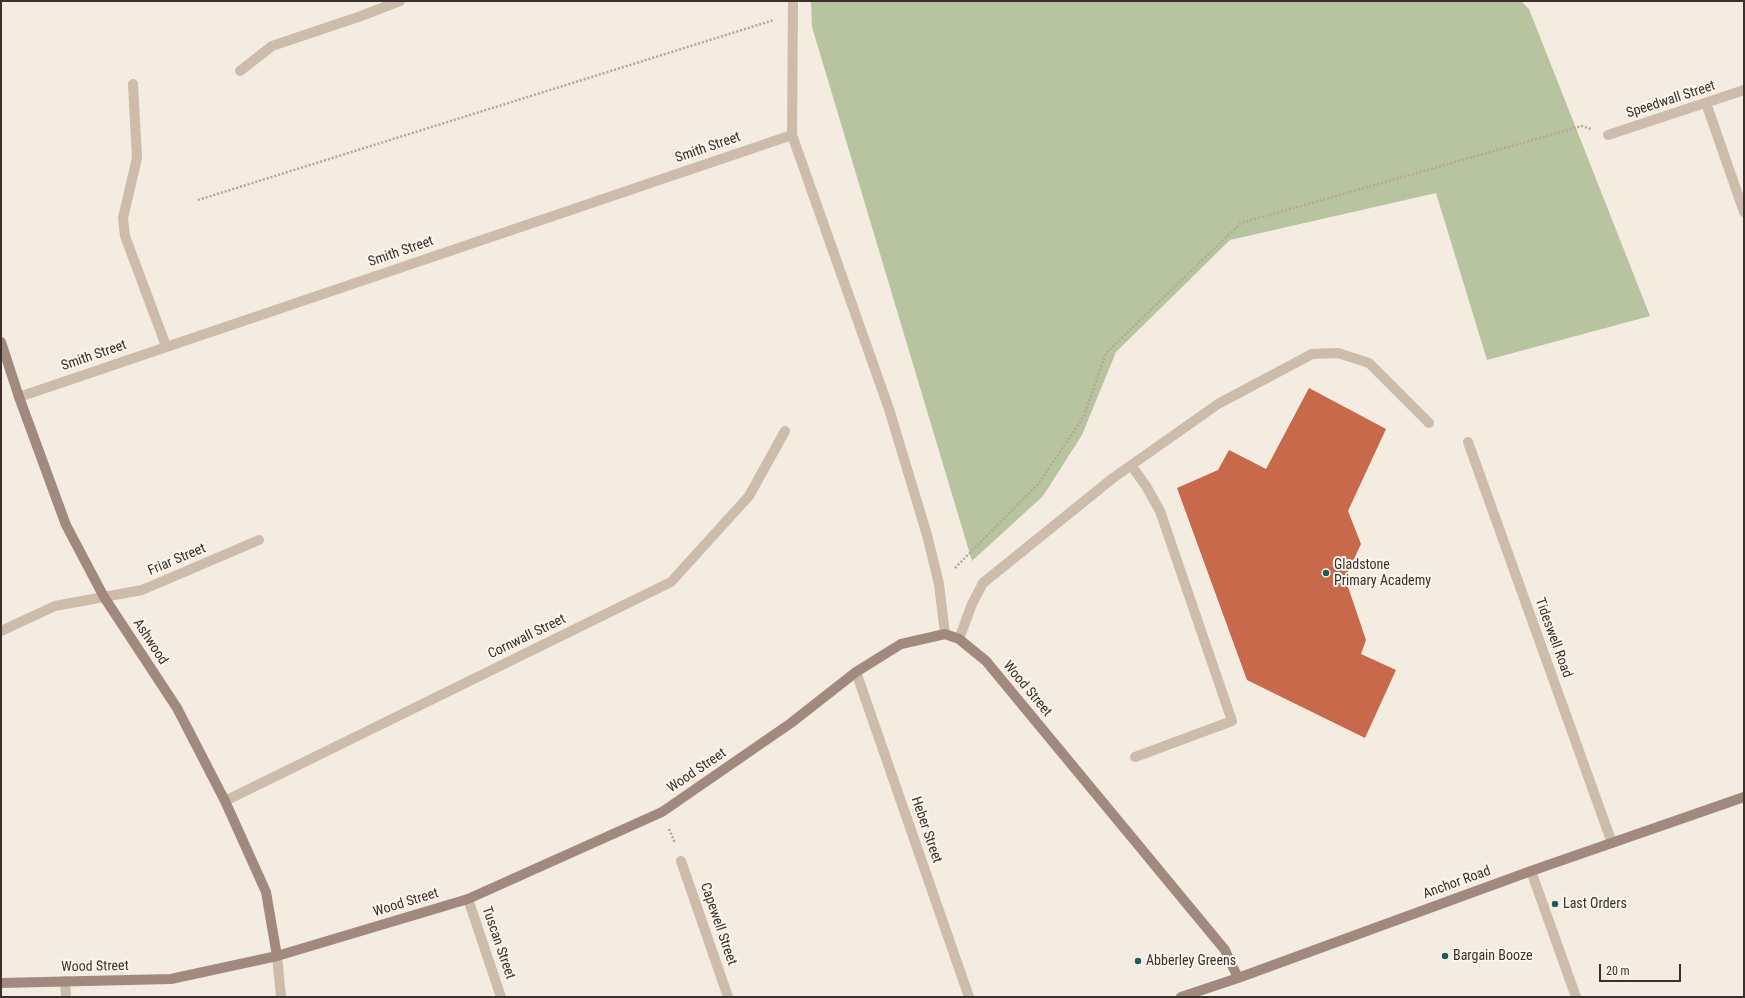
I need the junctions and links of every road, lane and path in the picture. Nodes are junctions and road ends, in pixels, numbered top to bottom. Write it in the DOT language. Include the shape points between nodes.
graph roads {
  1 [pos="400,1"];
  2 [pos="793,1"];
  3 [pos="793,16"];
  4 [pos="240,70"];
  5 [pos="133,84"];
  6 [pos="1744,90"];
  7 [pos="1706,103"];
  8 [pos="792,134"];
  9 [pos="1608,136"];
  10 [pos="198,200"];
  11 [pos="1744,212"];
  12 [pos="1,342"];
  13 [pos="166,346"];
  14 [pos="19,397"];
  15 [pos="1429,423"];
  16 [pos="784,431"];
  17 [pos="1468,442"];
  18 [pos="1131,465"];
  19 [pos="259,540"];
  20 [pos="939,584"];
  21 [pos="104,597"];
  22 [pos="1,631"];
  23 [pos="945,634"];
  24 [pos="960,639"];
  25 [pos="856,672"];
  26 [pos="1135,757"];
  27 [pos="1744,798"];
  28 [pos="225,801"];
  29 [pos="662,812"];
  30 [pos="1612,843"];
  31 [pos="681,861"];
  32 [pos="1531,871"];
  33 [pos="468,899"];
  34 [pos="277,956"];
  35 [pos="1238,978"];
  36 [pos="65,981"];
  37 [pos="1,983"];
  38 [pos="66,997"];
  39 [pos="281,997"];
  40 [pos="501,997"];
  41 [pos="728,997"];
  42 [pos="969,997"];
  43 [pos="1181,997"];
  44 [pos="1576,997"];
  1 -- 4 [label="street" via="272,46"];
  2 -- 3 [label="street"];
  3 -- 8 [label="street"];
  3 -- 10 [label="path"];
  5 -- 13 [label="street" via="137,158 123,218 125,236"];
  6 -- 7 [label="street, Speedwall Street"];
  7 -- 9 [label="street, Speedwall Street"];
  7 -- 11 [label="street"];
  8 -- 13 [label="street, Smith Street"];
  8 -- 20 [label="street" via="889,409"];
  9 -- 20 [label="path" via="1582,126 1241,223 1106,353 1084,416 1039,483"];
  12 -- 14 [label="street, Ashwood"];
  13 -- 14 [label="street, Smith Street"];
  14 -- 21 [label="street, Ashwood" via="66,525"];
  15 -- 18 [label="street" via="1370,363 1338,353 1312,354 1218,404"];
  16 -- 28 [label="street, Cornwall Street" via="749,496 671,582"];
  17 -- 30 [label="street, Tideswell Road"];
  18 -- 24 [label="street" via="983,583 972,604"];
  18 -- 26 [label="street" via="1160,511 1232,721"];
  19 -- 21 [label="street, Friar Street" via="142,590"];
  20 -- 23 [label="street"];
  21 -- 22 [label="street, Friar Street" via="55,606"];
  21 -- 28 [label="street, Ashwood" via="177,708"];
  23 -- 24 [label="street, Wood Street"];
  23 -- 25 [label="street, Wood Street" via="901,644"];
  24 -- 35 [label="street, Wood Street" via="986,661 1225,950"];
  25 -- 29 [label="street, Wood Street" via="791,723"];
  25 -- 42 [label="street, Heber Street"];
  27 -- 30 [label="street, Anchor Road"];
  28 -- 34 [label="street, Ashwood" via="266,892"];
  29 -- 31 [label="path"];
  29 -- 33 [label="street, Wood Street"];
  30 -- 32 [label="street, Anchor Road"];
  31 -- 41 [label="street, Capewell Street"];
  32 -- 35 [label="street, Anchor Road"];
  32 -- 44 [label="street"];
  33 -- 34 [label="street, Wood Street"];
  33 -- 40 [label="street, Tuscan Street"];
  34 -- 36 [label="street, Wood Street" via="171,980"];
  34 -- 39 [label="street"];
  35 -- 43 [label="street, Anchor Road"];
  36 -- 37 [label="street, Wood Street"];
  36 -- 38 [label="street"];
}
